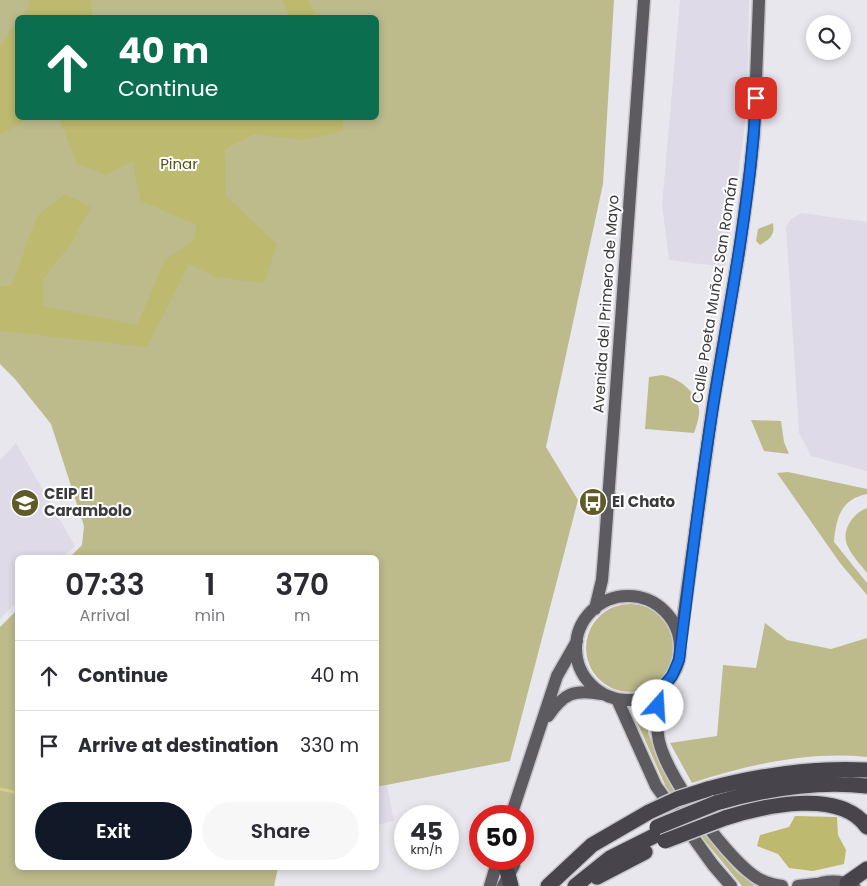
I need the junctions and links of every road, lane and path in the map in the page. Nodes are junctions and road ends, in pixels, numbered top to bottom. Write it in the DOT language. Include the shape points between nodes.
graph roads {
  1 [pos="644,0"];
  2 [pos="759,0"];
  3 [pos="595,609"];
  4 [pos="577,641"];
  5 [pos="680,642"];
  6 [pos="661,689"];
  7 [pos="612,697"];
  8 [pos="542,725"];
  9 [pos="867,770"];
  10 [pos="525,777"];
  11 [pos="867,786"];
  12 [pos="867,795"];
  13 [pos="515,805"];
  14 [pos="521,805"];
  15 [pos="720,810"];
  16 [pos="867,827"];
  17 [pos="661,834"];
  18 [pos="867,869"];
  19 [pos="495,870"];
  20 [pos="511,870"];
  21 [pos="507,882"];
  22 [pos="850,884"];
  23 [pos="815,885"];
  24 [pos="490,886"];
  25 [pos="548,886"];
  26 [pos="575,886"];
  27 [pos="580,886"];
  28 [pos="731,886"];
  29 [pos="782,886"];
  30 [pos="798,886"];
  1 -- 3 [label="main road, Avenida del Primero de Mayo" via="605,543 602,580"];
  2 -- 5 [label="main road, Calle Poeta Muñoz San Román" via="750,171"];
  3 -- 4 [label="main road" via="584,621"];
  3 -- 5 [label="main road" via="619,598 649,601 670,617"];
  4 -- 7 [label="main road" via="578,660 586,677"];
  4 -- 8 [label="main road" via="558,676"];
  5 -- 6 [label="main road" via="676,668"];
  6 -- 7 [label="main road" via="635,700"];
  6 -- 29 [label="main road" via="658,736 673,776 735,859 762,881"];
  7 -- 8 [label="main road" via="579,691 565,696"];
  7 -- 28 [label="main road" via="656,786"];
  8 -- 10 [label="main road"];
  9 -- 25 [label="highway, bridge" via="759,776 678,799 592,845"];
  10 -- 13 [label="main road"];
  10 -- 14 [label="main road"];
  11 -- 15 [label="highway" via="817,784 756,792"];
  12 -- 15 [label="highway" via="785,796"];
  15 -- 16 [label="highway" via="743,812 814,803 836,806 853,813"];
  15 -- 17 [label="highway"];
  17 -- 26 [label="highway" via="610,858"];
  17 -- 27 [label="highway"];
  18 -- 22 [label="highway"];
  19 -- 24 [label="main road"];
  20 -- 21 [label="main road"];
  22 -- 23 [label="main road" via="832,881"];
  23 -- 30 [label="main road"];
}
